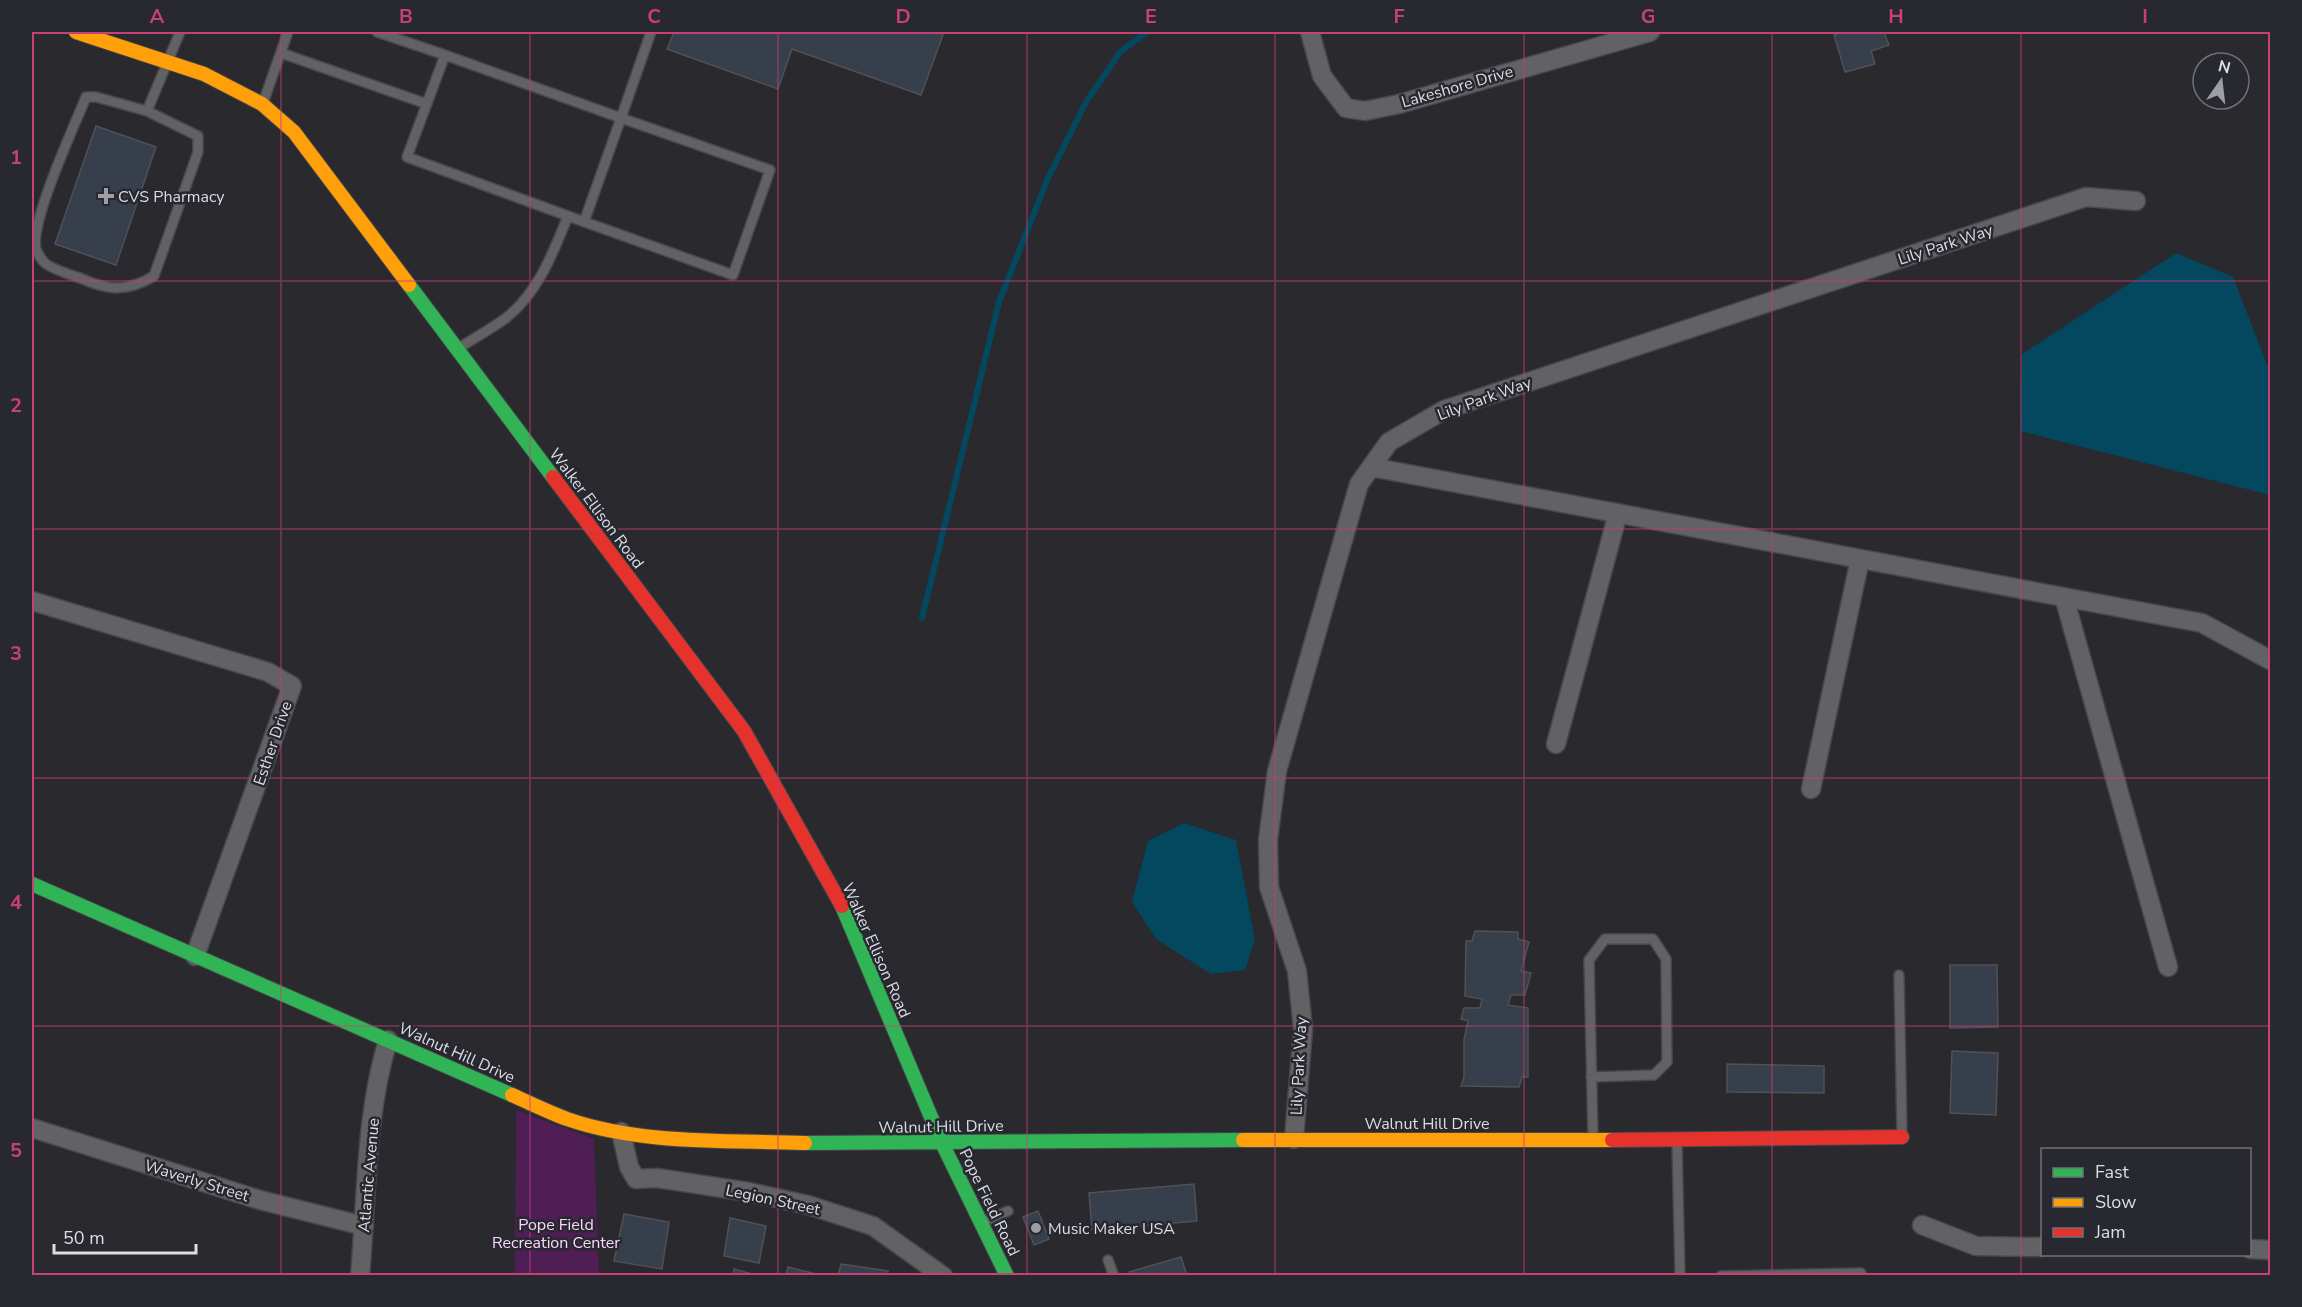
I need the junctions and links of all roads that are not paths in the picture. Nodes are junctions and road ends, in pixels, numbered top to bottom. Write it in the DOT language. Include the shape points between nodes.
graph roads {
  1 [pos="76,32"];
  2 [pos="180,32"];
  3 [pos="288,32"];
  4 [pos="377,32"];
  5 [pos="651,32"];
  6 [pos="1310,32"];
  7 [pos="1650,32"];
  8 [pos="281,53"];
  9 [pos="445,55"];
  10 [pos="167,62"];
  11 [pos="427,104"];
  12 [pos="262,105"];
  13 [pos="147,111"];
  14 [pos="621,118"];
  15 [pos="2136,201"];
  16 [pos="32,208"];
  17 [pos="41,212"];
  18 [pos="568,216"];
  19 [pos="584,222"];
  20 [pos="457,349"];
  21 [pos="1371,466"];
  22 [pos="1618,513"];
  23 [pos="1860,559"];
  24 [pos="2064,597"];
  25 [pos="32,601"];
  26 [pos="2271,660"];
  27 [pos="1556,744"];
  28 [pos="1811,789"];
  29 [pos="32,884"];
  30 [pos="195,956"];
  31 [pos="2168,967"];
  32 [pos="1899,975"];
  33 [pos="388,1040"];
  34 [pos="1591,1077"];
  35 [pos="32,1128"];
  36 [pos="621,1132"];
  37 [pos="1902,1137"];
  38 [pos="1294,1139"];
  39 [pos="1593,1140"];
  40 [pos="1677,1140"];
  41 [pos="942,1143"];
  42 [pos="1008,1211"];
  43 [pos="980,1223"];
  44 [pos="1922,1225"];
  45 [pos="364,1226"];
  46 [pos="2041,1247"];
  47 [pos="2251,1250"];
  48 [pos="2271,1250"];
  49 [pos="1108,1260"];
  50 [pos="1861,1273"];
  51 [pos="360,1275"];
  52 [pos="943,1275"];
  53 [pos="1008,1275"];
  54 [pos="1114,1275"];
  55 [pos="1680,1275"];
  56 [pos="1721,1275"];
  1 -- 10 [label="street, Walker Ellison Road"];
  2 -- 10 [label="lane"];
  3 -- 8 [label="lane"];
  4 -- 9 [label="lane"];
  5 -- 14 [label="lane"];
  6 -- 7 [label="street, Lakeshore Drive" via="1322,76 1346,108 1365,111"];
  8 -- 11 [label="lane"];
  8 -- 12 [label="lane"];
  9 -- 11 [label="lane"];
  9 -- 14 [label="lane"];
  10 -- 12 [label="street, Walker Ellison Road" via="204,74"];
  10 -- 13 [label="lane"];
  11 -- 18 [label="lane" via="407,157"];
  12 -- 20 [label="street, Walker Ellison Road" via="294,132"];
  13 -- 17 [label="lane" via="86,97"];
  13 -- 17 [label="lane" via="198,136 198,152 154,276 137,286 116,289 95,285 44,263 36,249"];
  14 -- 19 [label="lane"];
  14 -- 19 [label="lane" via="770,170 733,275"];
  15 -- 21 [label="street, Lily Park Way" via="2086,197 1444,410 1389,441"];
  16 -- 17 [label="lane"];
  18 -- 19 [label="lane"];
  18 -- 20 [label="lane" via="551,258 530,294 507,317"];
  20 -- 41 [label="street, Walker Ellison Road" via="744,731 848,918"];
  21 -- 22 [label="street"];
  21 -- 38 [label="street, Lily Park Way" via="1359,484 1280,759 1268,840 1269,887 1297,971 1303,1029"];
  22 -- 23 [label="street"];
  22 -- 27 [label="street"];
  23 -- 24 [label="street"];
  23 -- 28 [label="street"];
  24 -- 26 [label="street" via="2202,623"];
  24 -- 31 [label="street"];
  25 -- 30 [label="street, Esther Drive" via="268,672 292,686"];
  29 -- 30 [label="street, Walnut Hill Drive"];
  30 -- 33 [label="street, Walnut Hill Drive"];
  32 -- 37 [label="lane"];
  33 -- 36 [label="street, Walnut Hill Drive" via="567,1119"];
  33 -- 45 [label="street, Atlantic Avenue" via="379,1069 365,1168"];
  34 -- 34 [label="lane" via="1589,960 1605,939 1653,939 1666,959 1667,1062 1654,1075"];
  34 -- 39 [label="lane"];
  35 -- 45 [label="street, Waverly Street" via="260,1200"];
  36 -- 41 [label="street, Walnut Hill Drive" via="819,1144"];
  36 -- 52 [label="street, Legion Street" via="629,1167 636,1179 657,1178 808,1205 873,1226"];
  37 -- 40 [label="street, Walnut Hill Drive"];
  38 -- 39 [label="street, Walnut Hill Drive"];
  38 -- 41 [label="street, Walnut Hill Drive"];
  39 -- 40 [label="street, Walnut Hill Drive"];
  40 -- 55 [label="lane"];
  41 -- 43 [label="street, Pope Field Road"];
  42 -- 43 [label="lane"];
  43 -- 53 [label="street, Pope Field Road"];
  44 -- 46 [label="street" via="1976,1246"];
  45 -- 51 [label="street, Atlantic Avenue"];
  47 -- 48 [label="street"];
  49 -- 54 [label="lane"];
  50 -- 56 [label="lane"];
}
